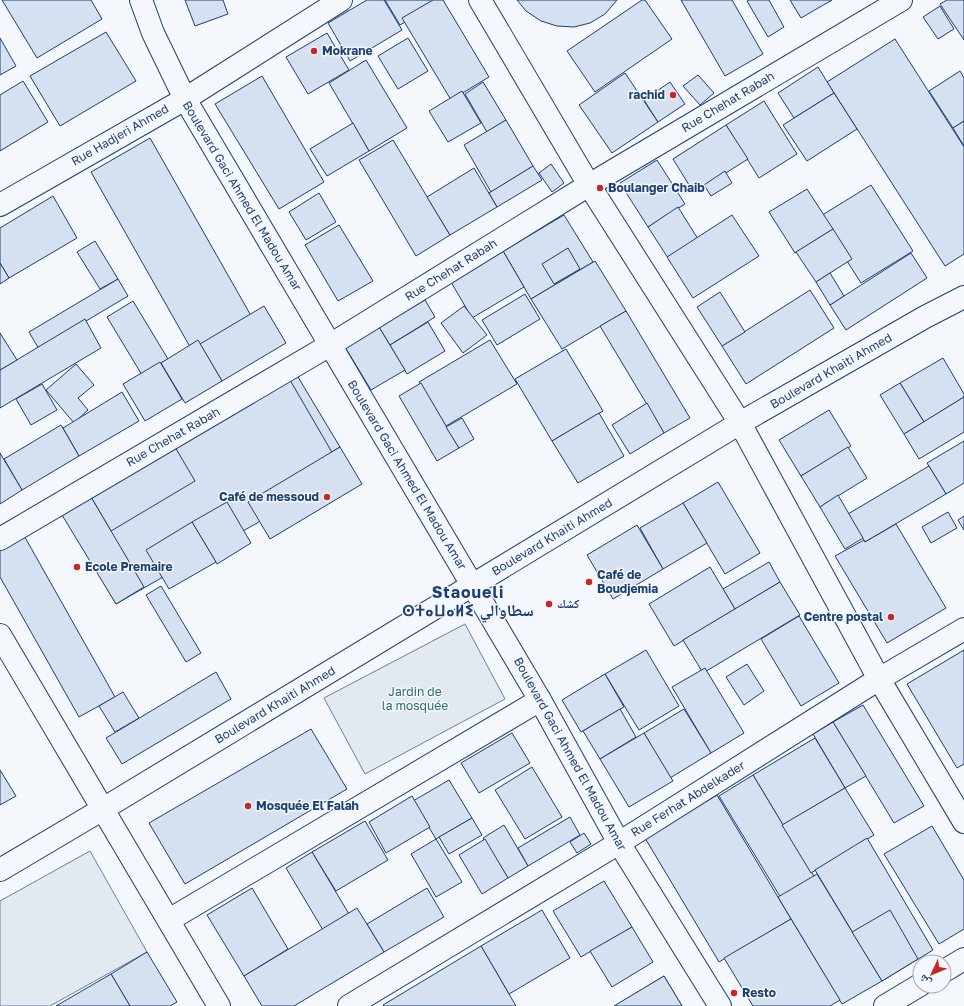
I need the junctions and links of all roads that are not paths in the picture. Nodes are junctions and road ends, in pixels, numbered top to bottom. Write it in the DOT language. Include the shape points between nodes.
graph roads {
  1 [pos="141,0"];
  2 [pos="341,0"];
  3 [pos="480,0"];
  4 [pos="901,0"];
  5 [pos="185,98"];
  6 [pos="589,185"];
  7 [pos="0,205"];
  8 [pos="964,297"];
  9 [pos="330,345"];
  10 [pos="740,424"];
  11 [pos="0,539"];
  12 [pos="472,585"];
  13 [pos="964,629"];
  14 [pos="0,635"];
  15 [pos="879,679"];
  16 [pos="540,700"];
  17 [pos="103,809"];
  18 [pos="964,822"];
  19 [pos="619,843"];
  20 [pos="0,870"];
  21 [pos="169,920"];
  22 [pos="964,959"];
  23 [pos="952,966"];
  24 [pos="912,990"];
  25 [pos="219,1006"];
  26 [pos="349,1006"];
  27 [pos="720,1006"];
  28 [pos="885,1006"];
  1 -- 5 [label="main road, Boulevard Gaci Ahmed El Madou Amar"];
  2 -- 5 [label="main road, Rue Hadjeri Ahmed"];
  3 -- 6 [label="main road"];
  4 -- 6 [label="main road, Rue Chehat Rabah"];
  5 -- 7 [label="main road, Rue Hadjeri Ahmed"];
  5 -- 9 [label="main road, Boulevard Gaci Ahmed El Madou Amar"];
  6 -- 9 [label="main road, Rue Chehat Rabah"];
  6 -- 10 [label="main road"];
  8 -- 10 [label="main road, Boulevard Khaiti Ahmed"];
  9 -- 11 [label="main road, Rue Chehat Rabah"];
  9 -- 12 [label="main road, Boulevard Gaci Ahmed El Madou Amar"];
  10 -- 12 [label="main road, Boulevard Khaiti Ahmed"];
  10 -- 15 [label="main road"];
  12 -- 16 [label="main road, Boulevard Gaci Ahmed El Madou Amar"];
  12 -- 17 [label="main road, Boulevard Khaiti Ahmed"];
  13 -- 15 [label="main road, Rue Ferhat Abdelkader"];
  14 -- 17 [label="main road"];
  15 -- 18 [label="main road"];
  15 -- 19 [label="main road, Rue Ferhat Abdelkader"];
  16 -- 19 [label="main road, Boulevard Gaci Ahmed El Madou Amar"];
  16 -- 21 [label="main road"];
  17 -- 20 [label="main road, Boulevard Khaiti Ahmed"];
  17 -- 21 [label="main road"];
  19 -- 26 [label="main road, Rue Ferhat Abdelkader"];
  19 -- 27 [label="main road, Boulevard Gaci Ahmed El Madou Amar"];
  21 -- 25 [label="main road"];
  22 -- 23 [label="main road"];
  24 -- 28 [label="main road"];
}
